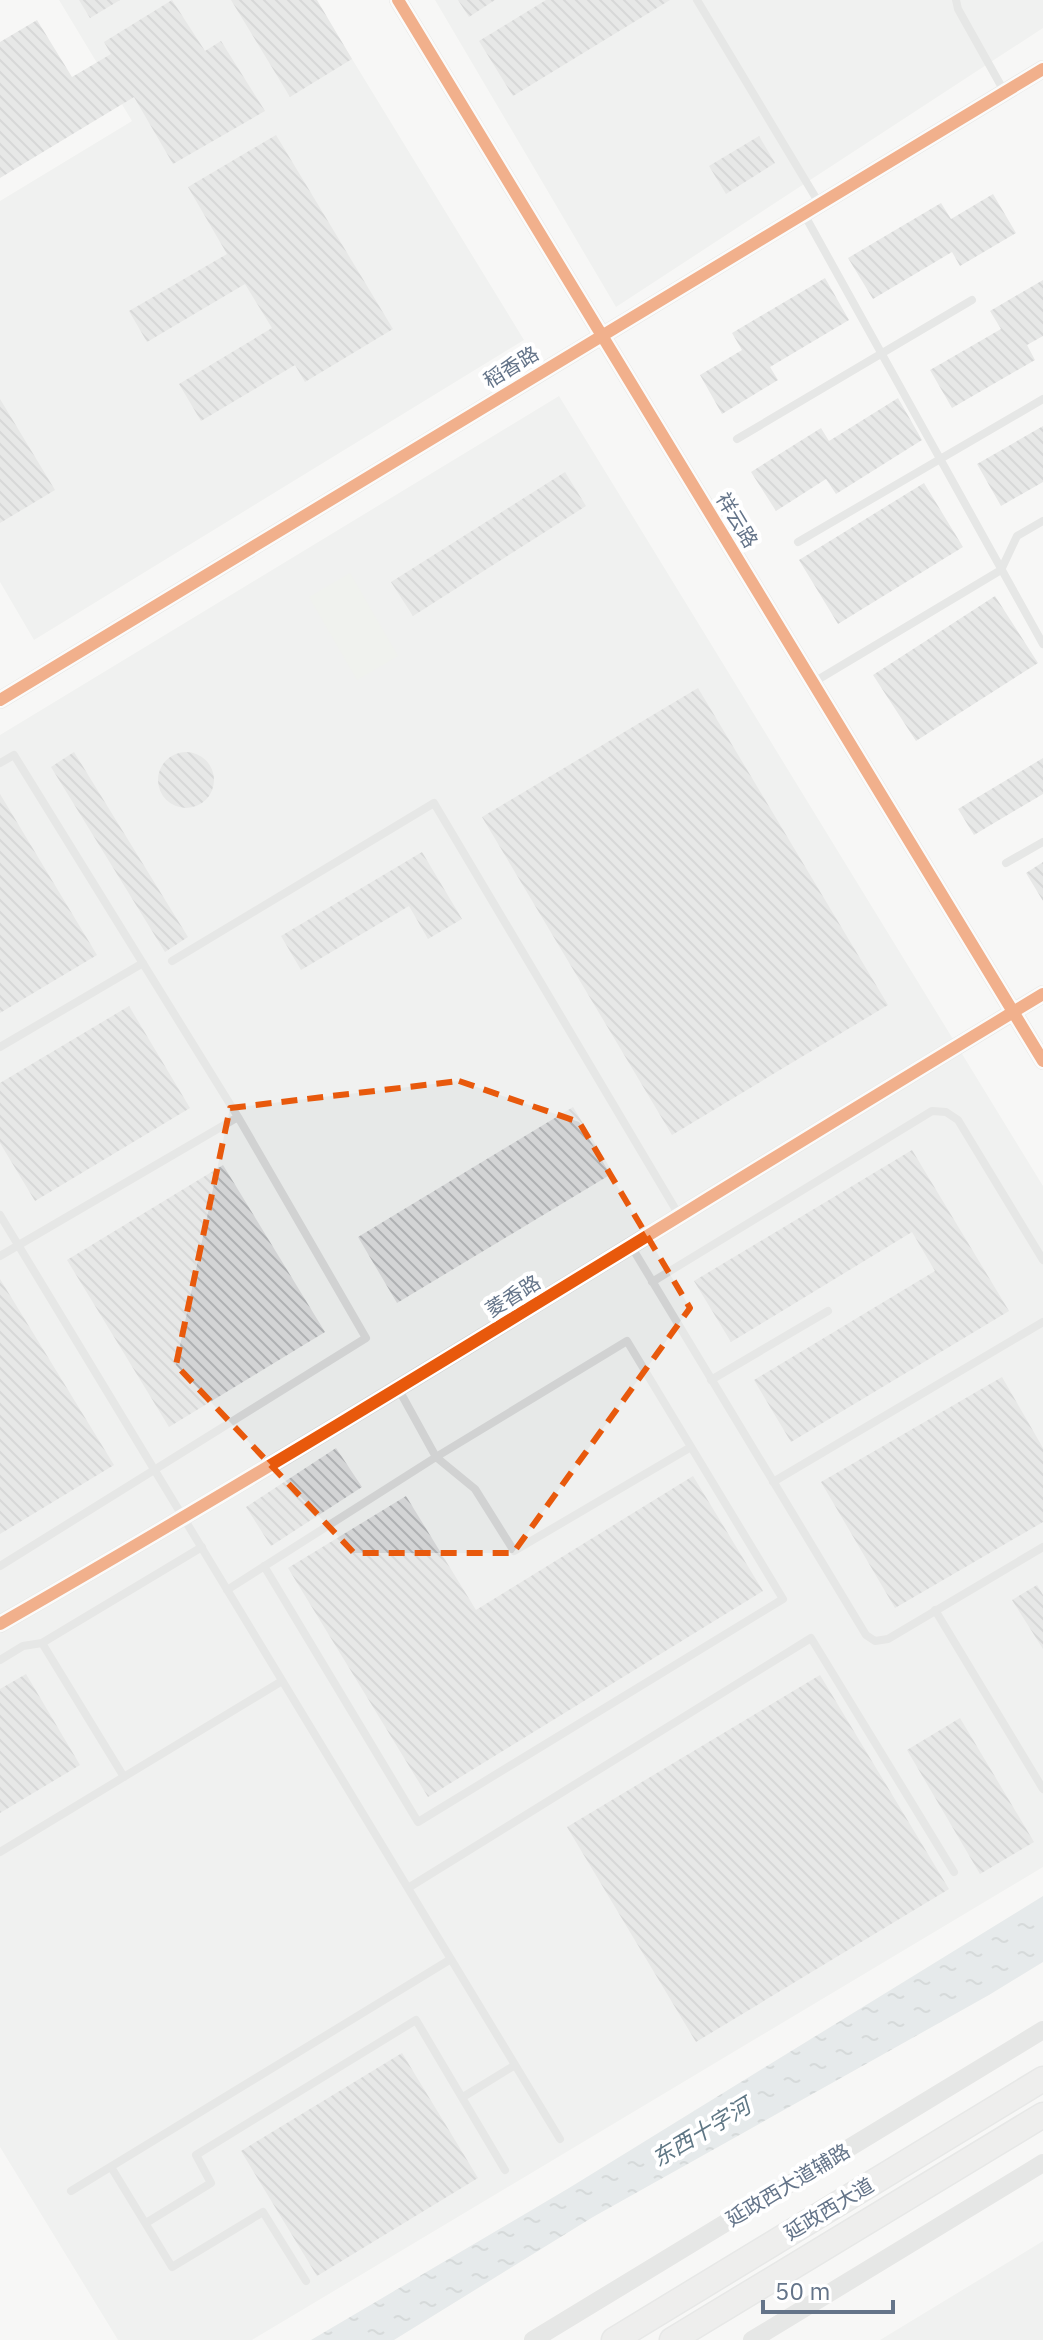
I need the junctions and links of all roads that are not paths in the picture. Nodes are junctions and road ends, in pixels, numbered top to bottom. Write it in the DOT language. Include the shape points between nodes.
graph roads {
  1 [pos="398,0"];
  2 [pos="697,0"];
  3 [pos="956,0"];
  4 [pos="1043,69"];
  5 [pos="1005,92"];
  6 [pos="820,203"];
  7 [pos="803,213"];
  8 [pos="972,300"];
  9 [pos="601,335"];
  10 [pos="881,354"];
  11 [pos="1043,399"];
  12 [pos="737,439"];
  13 [pos="939,459"];
  14 [pos="1043,521"];
  15 [pos="798,542"];
  16 [pos="1001,570"];
  17 [pos="1043,644"];
  18 [pos="813,683"];
  19 [pos="0,700"];
  20 [pos="0,763"];
  21 [pos="1043,842"];
  22 [pos="1006,863"];
  23 [pos="172,961"];
  24 [pos="143,963"];
  25 [pos="1043,994"];
  26 [pos="1014,1012"];
  27 [pos="0,1047"];
  28 [pos="1043,1061"];
  29 [pos="238,1117"];
  30 [pos="0,1215"];
  31 [pos="679,1215"];
  32 [pos="18,1245"];
  33 [pos="631,1246"];
  34 [pos="0,1256"];
  35 [pos="1043,1260"];
  36 [pos="652,1282"];
  37 [pos="828,1311"];
  38 [pos="1043,1322"];
  39 [pos="711,1380"];
  40 [pos="399,1390"];
  41 [pos="691,1447"];
  42 [pos="436,1457"];
  43 [pos="154,1470"];
  44 [pos="773,1482"];
  45 [pos="184,1519"];
  46 [pos="202,1547"];
  47 [pos="1043,1547"];
  48 [pos="0,1566"];
  49 [pos="264,1566"];
  50 [pos="227,1590"];
  51 [pos="935,1610"];
  52 [pos="0,1624"];
  53 [pos="42,1643"];
  54 [pos="0,1660"];
  55 [pos="282,1681"];
  56 [pos="124,1777"];
  57 [pos="1043,1789"];
  58 [pos="0,1852"];
  59 [pos="954,1872"];
  60 [pos="408,1888"];
  61 [pos="451,1959"];
  62 [pos="1043,2030"];
  63 [pos="515,2065"];
  64 [pos="1043,2079"];
  65 [pos="463,2097"];
  66 [pos="1043,2115"];
  67 [pos="560,2139"];
  68 [pos="1043,2163"];
  69 [pos="111,2167"];
  70 [pos="505,2170"];
  71 [pos="71,2191"];
  72 [pos="146,2223"];
  73 [pos="306,2281"];
  74 [pos="533,2340"];
  75 [pos="614,2340"];
  76 [pos="672,2340"];
  77 [pos="752,2340"];
  1 -- 9 [label="street, 祥云路"];
  2 -- 6 [label="lane"];
  3 -- 5 [label="lane"];
  4 -- 5 [label="street, 稻香路"];
  5 -- 6 [label="street, 稻香路"];
  6 -- 7 [label="street, 稻香路"];
  7 -- 9 [label="street, 稻香路"];
  7 -- 10 [label="lane"];
  8 -- 10 [label="lane"];
  9 -- 18 [label="street, 祥云路"];
  9 -- 19 [label="street, 稻香路"];
  10 -- 12 [label="lane"];
  10 -- 13 [label="lane"];
  11 -- 13 [label="lane"];
  13 -- 15 [label="lane"];
  13 -- 16 [label="lane"];
  14 -- 16 [label="lane" via="1017,536"];
  16 -- 17 [label="lane"];
  16 -- 18 [label="lane"];
  18 -- 26 [label="street, 祥云路"];
  20 -- 24 [label="lane" via="14,755"];
  21 -- 22 [label="lane"];
  23 -- 31 [label="lane" via="434,803"];
  24 -- 27 [label="lane"];
  24 -- 29 [label="lane"];
  25 -- 26 [label="street, 菱香路"];
  26 -- 28 [label="street, 祥云路"];
  26 -- 31 [label="street, 菱香路"];
  29 -- 32 [label="lane"];
  29 -- 43 [label="lane" via="366,1338"];
  30 -- 32 [label="lane"];
  31 -- 33 [label="street, 菱香路"];
  32 -- 34 [label="lane"];
  32 -- 43 [label="lane"];
  33 -- 36 [label="lane"];
  33 -- 40 [label="street, 菱香路"];
  35 -- 36 [label="lane" via="958,1120 932,1111"];
  36 -- 39 [label="lane"];
  37 -- 39 [label="lane"];
  38 -- 44 [label="lane"];
  39 -- 44 [label="lane"];
  40 -- 42 [label="lane"];
  40 -- 45 [label="street, 菱香路"];
  41 -- 42 [label="lane" via="514,1551 475,1489"];
  41 -- 42 [label="lane" via="627,1341"];
  41 -- 49 [label="lane" via="783,1599 418,1822"];
  42 -- 49 [label="lane"];
  43 -- 45 [label="lane"];
  43 -- 48 [label="lane"];
  44 -- 51 [label="lane" via="866,1635 875,1641 888,1639"];
  45 -- 46 [label="lane"];
  45 -- 52 [label="street, 菱香路"];
  46 -- 50 [label="lane"];
  46 -- 53 [label="lane"];
  47 -- 51 [label="lane"];
  49 -- 50 [label="lane"];
  50 -- 55 [label="lane"];
  51 -- 57 [label="lane"];
  53 -- 54 [label="lane" via="23,1646"];
  53 -- 56 [label="lane"];
  55 -- 56 [label="lane"];
  55 -- 60 [label="lane"];
  56 -- 58 [label="lane"];
  59 -- 60 [label="lane" via="811,1638"];
  60 -- 61 [label="lane"];
  61 -- 63 [label="lane"];
  61 -- 69 [label="lane"];
  62 -- 74 [label="street, 延政西大道辅路"];
  63 -- 65 [label="lane"];
  63 -- 67 [label="lane"];
  64 -- 75 [label="main road, 延政西大道"];
  65 -- 70 [label="lane"];
  65 -- 72 [label="lane" via="416,2020 196,2155 211,2183"];
  66 -- 76 [label="main road, 延政西大道"];
  68 -- 77 [label="street"];
  69 -- 71 [label="lane"];
  69 -- 72 [label="lane"];
  72 -- 73 [label="lane" via="172,2267 263,2212"];
}
